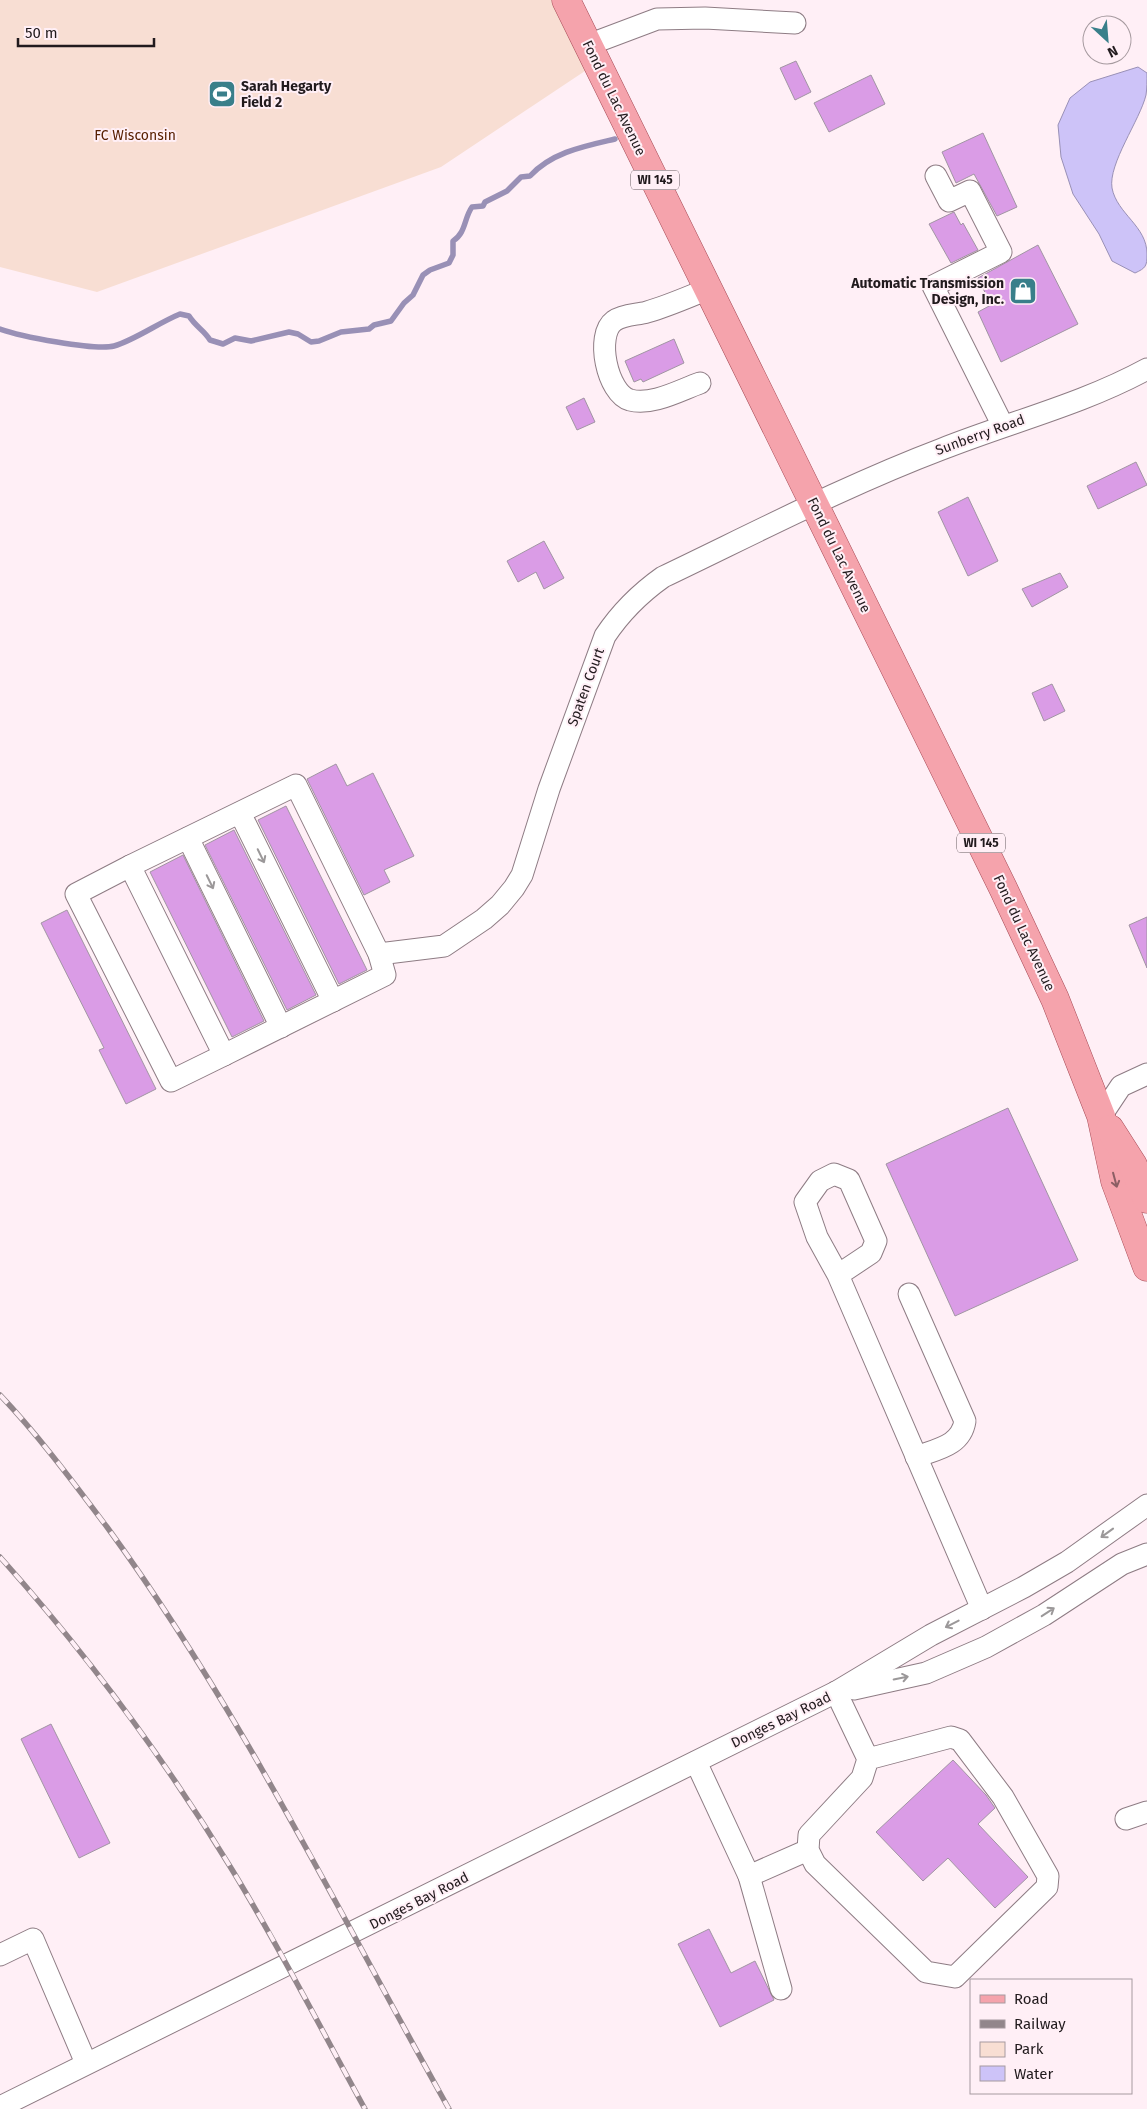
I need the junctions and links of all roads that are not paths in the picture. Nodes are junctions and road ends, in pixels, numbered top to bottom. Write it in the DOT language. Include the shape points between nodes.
graph roads {
  1 [pos="566,0"];
  2 [pos="795,23"];
  3 [pos="588,45"];
  4 [pos="936,176"];
  5 [pos="708,289"];
  6 [pos="1147,369"];
  7 [pos="700,383"];
  8 [pos="1003,426"];
  9 [pos="814,504"];
  10 [pos="240,812"];
  11 [pos="188,838"];
  12 [pos="130,866"];
  13 [pos="379,954"];
  14 [pos="333,1001"];
  15 [pos="281,1027"];
  16 [pos="224,1055"];
  17 [pos="1147,1074"];
  18 [pos="1101,1116"];
  19 [pos="1147,1200"];
  20 [pos="1147,1267"];
  21 [pos="838,1275"];
  22 [pos="909,1294"];
  23 [pos="916,1457"];
  24 [pos="1147,1505"];
  25 [pos="1147,1554"];
  26 [pos="982,1609"];
  27 [pos="836,1692"];
  28 [pos="868,1759"];
  29 [pos="696,1762"];
  30 [pos="1147,1812"];
  31 [pos="1126,1819"];
  32 [pos="808,1850"];
  33 [pos="749,1876"];
  34 [pos="0,1955"];
  35 [pos="782,1989"];
  36 [pos="86,2064"];
  37 [pos="0,2107"];
  1 -- 3 [label="main road, Fond du Lac Avenue / WI 145"];
  2 -- 3 [label="street" via="657,19"];
  3 -- 5 [label="main road, Fond du Lac Avenue / WI 145"];
  4 -- 8 [label="street" via="949,201 970,191 1001,252 932,286"];
  5 -- 7 [label="street" via="647,312 622,317 613,322 605,341 606,363 612,382 622,396 648,400"];
  5 -- 9 [label="main road, Fond du Lac Avenue / WI 145"];
  6 -- 8 [label="street, Sunberry Road" via="1111,389"];
  8 -- 9 [label="street, Sunberry Road"];
  9 -- 13 [label="street, Spaten Court" via="663,577 633,600 605,636 522,875 500,905 468,932 444,946"];
  9 -- 18 [label="main road, Fond du Lac Avenue / WI 145" via="1003,888 1055,999"];
  10 -- 11 [label="street"];
  10 -- 13 [label="street" via="296,785"];
  10 -- 14 [label="street, one-way"];
  11 -- 12 [label="street"];
  11 -- 15 [label="street, one-way"];
  12 -- 16 [label="street"];
  12 -- 16 [label="street" via="76,894 171,1081"];
  13 -- 14 [label="street" via="385,975"];
  14 -- 15 [label="street"];
  15 -- 16 [label="street"];
  17 -- 18 [label="street" via="1121,1086"];
  18 -- 19 [label="main road, Fond du Lac Avenue / WI 145" via="1133,1165"];
  18 -- 20 [label="main road, Fond du Lac Avenue / WI 145, one-way" via="1115,1181"];
  21 -- 23 [label="street"];
  22 -- 23 [label="street" via="965,1421 963,1433 954,1442"];
  23 -- 26 [label="street"];
  24 -- 26 [label="street, Donges Bay Road, one-way" via="1067,1562"];
  27 -- 25 [label="street, Donges Bay Road, one-way" via="926,1673 986,1647 1044,1615 1122,1564"];
  26 -- 27 [label="street, Donges Bay Road, one-way" via="931,1635"];
  27 -- 28 [label="street"];
  27 -- 29 [label="street, Donges Bay Road"];
  28 -- 32 [label="street" via="862,1778 809,1836"];
  28 -- 32 [label="street" via="951,1737 960,1740 1003,1797 1048,1876 1047,1887 956,1977 934,1974 926,1972 815,1864"];
  29 -- 33 [label="street"];
  29 -- 36 [label="street, Donges Bay Road"];
  30 -- 31 [label="street"];
  32 -- 33 [label="street"];
  33 -- 35 [label="street"];
  34 -- 36 [label="street" via="33,1939"];
  36 -- 37 [label="street, Donges Bay Road"];
}
